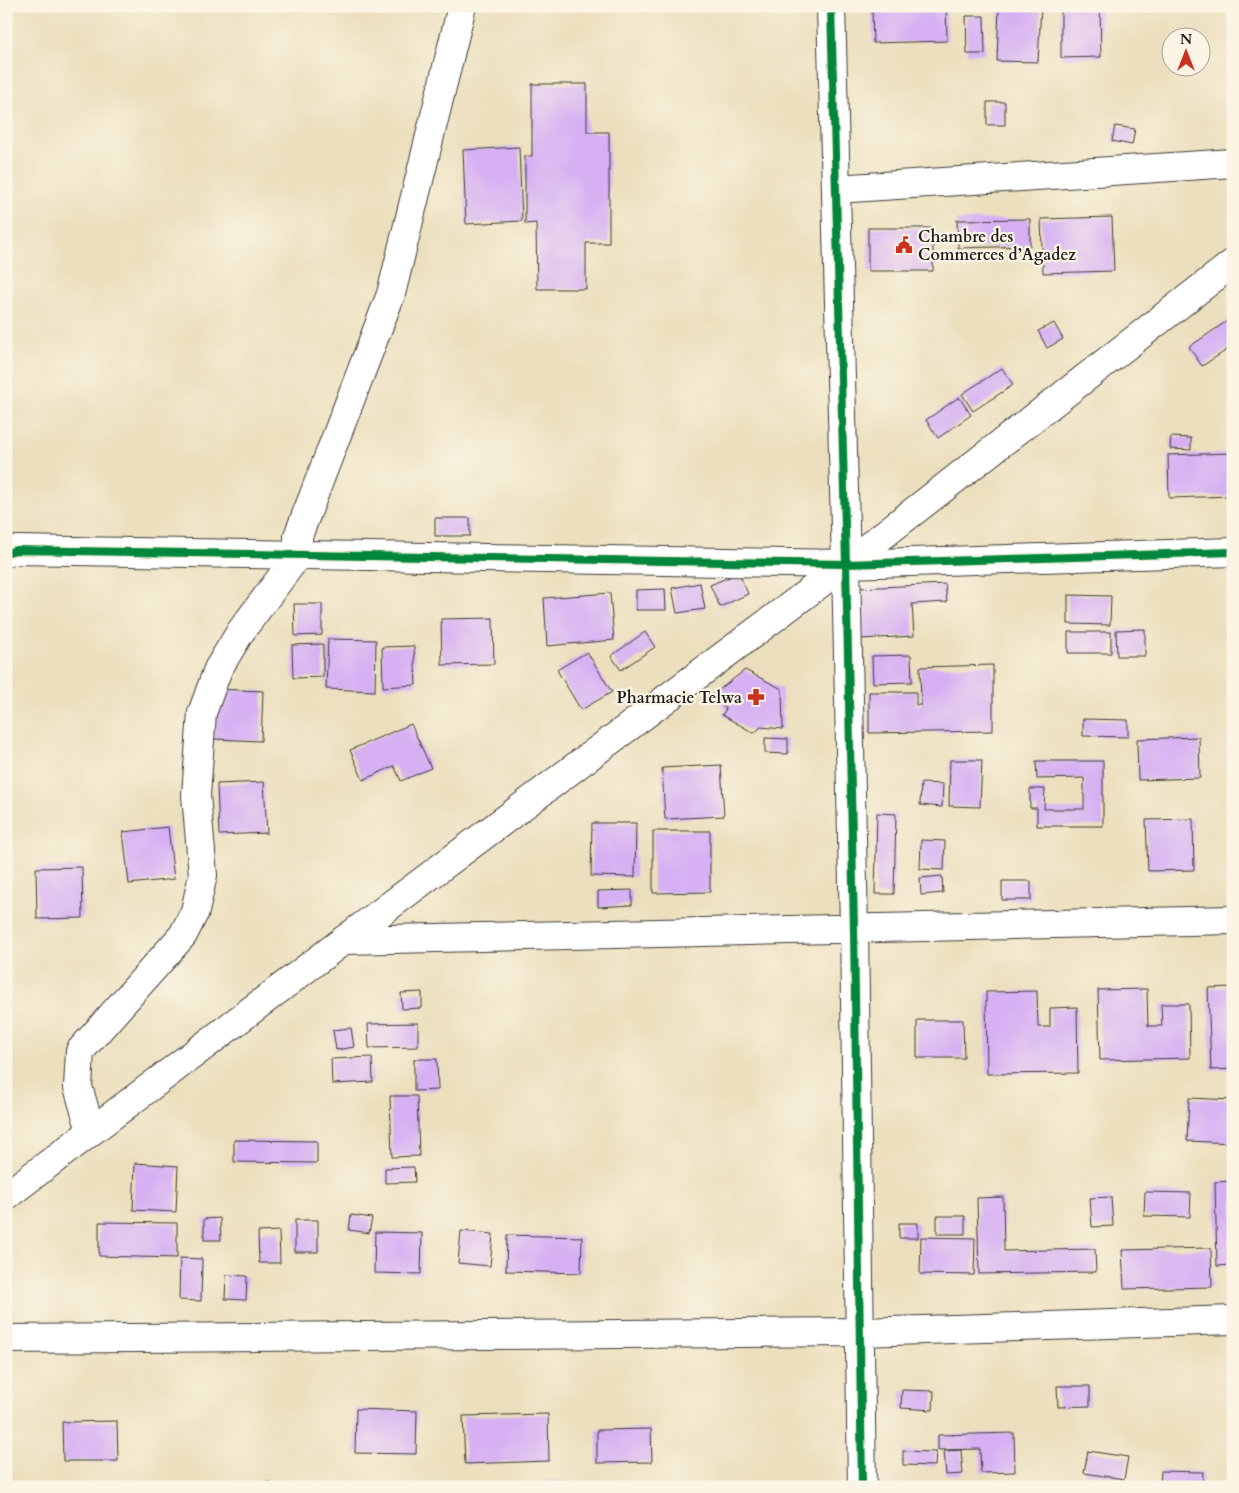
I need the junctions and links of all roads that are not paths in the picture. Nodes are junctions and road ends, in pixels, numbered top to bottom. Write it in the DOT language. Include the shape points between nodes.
graph roads {
  1 [pos="462,6"];
  2 [pos="831,6"];
  3 [pos="1233,163"];
  4 [pos="836,189"];
  5 [pos="1233,263"];
  6 [pos="1233,552"];
  7 [pos="6,553"];
  8 [pos="298,555"];
  9 [pos="846,564"];
  10 [pos="1233,920"];
  11 [pos="854,929"];
  12 [pos="344,940"];
  13 [pos="91,1132"];
  14 [pos="6,1196"];
  15 [pos="1233,1320"];
  16 [pos="860,1332"];
  17 [pos="6,1339"];
  18 [pos="862,1487"];
  1 -- 8 [label="street" via="391,294 298,536"];
  2 -- 4 [label="street"];
  3 -- 4 [label="street"];
  4 -- 9 [label="street"];
  5 -- 9 [label="street"];
  6 -- 9 [label="street"];
  7 -- 8 [label="street" via="16,550"];
  8 -- 9 [label="street"];
  8 -- 13 [label="street" via="241,631 218,669 202,713 196,795 203,875 195,911 182,935 80,1051 78,1087"];
  9 -- 11 [label="street"];
  9 -- 12 [label="street"];
  10 -- 11 [label="street"];
  11 -- 12 [label="street"];
  11 -- 16 [label="street"];
  12 -- 13 [label="street"];
  13 -- 14 [label="street"];
  15 -- 16 [label="street"];
  16 -- 17 [label="street"];
  16 -- 18 [label="street"];
}
